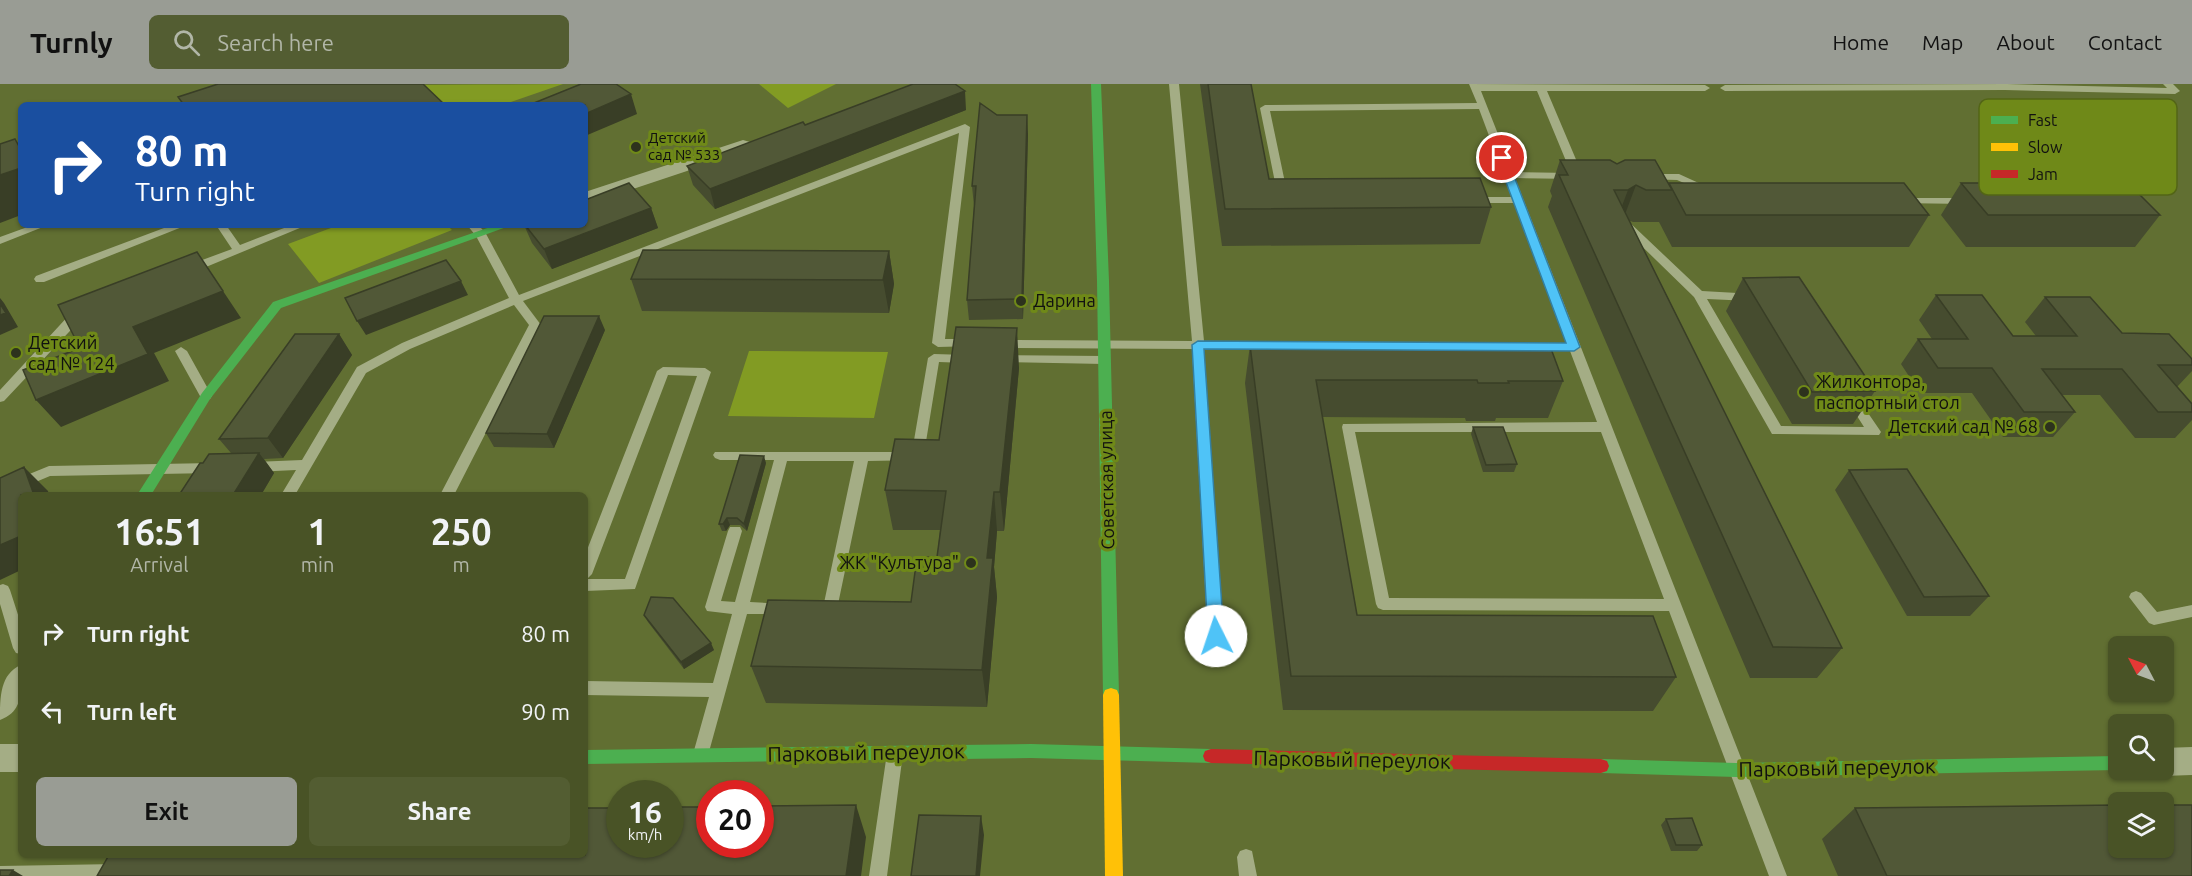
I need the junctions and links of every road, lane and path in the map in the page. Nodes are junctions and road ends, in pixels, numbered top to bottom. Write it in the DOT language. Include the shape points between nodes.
graph roads {
  1 [pos="1096,84"];
  2 [pos="1174,84"];
  3 [pos="2168,84"];
  4 [pos="1475,86"];
  5 [pos="1542,86"];
  6 [pos="2003,86"];
  7 [pos="1705,88"];
  8 [pos="1725,88"];
  9 [pos="1482,106"];
  10 [pos="766,138"];
  11 [pos="1509,175"];
  12 [pos="1633,177"];
  13 [pos="1721,195"];
  14 [pos="588,198"];
  15 [pos="1460,200"];
  16 [pos="1518,200"];
  17 [pos="1885,201"];
  18 [pos="1979,201"];
  19 [pos="1296,202"];
  20 [pos="1623,222"];
  21 [pos="35,228"];
  22 [pos="174,228"];
  23 [pos="223,228"];
  24 [pos="294,228"];
  25 [pos="476,229"];
  26 [pos="0,241"];
  27 [pos="238,250"];
  28 [pos="183,272"];
  29 [pos="40,279"];
  30 [pos="1699,295"];
  31 [pos="1765,297"];
  32 [pos="516,300"];
  33 [pos="96,306"];
  34 [pos="1104,345"];
  35 [pos="1198,345"];
  36 [pos="1280,345"];
  37 [pos="1515,346"];
  38 [pos="1574,347"];
  39 [pos="181,351"];
  40 [pos="1104,360"];
  41 [pos="1845,388"];
  42 [pos="206,396"];
  43 [pos="0,398"];
  44 [pos="1605,427"];
  45 [pos="720,455"];
  46 [pos="782,456"];
  47 [pos="862,456"];
  48 [pos="305,465"];
  49 [pos="161,469"];
  50 [pos="0,492"];
  51 [pos="146,492"];
  52 [pos="290,492"];
  53 [pos="449,492"];
  54 [pos="735,531"];
  55 [pos="588,566"];
  56 [pos="588,585"];
  57 [pos="3,590"];
  58 [pos="2136,597"];
  59 [pos="1672,605"];
  60 [pos="741,608"];
  61 [pos="2192,611"];
  62 [pos="18,638"];
  63 [pos="1217,659"];
  64 [pos="18,682"];
  65 [pos="588,688"];
  66 [pos="719,690"];
  67 [pos="0,707"];
  68 [pos="895,752"];
  69 [pos="1112,754"];
  70 [pos="700,756"];
  71 [pos="588,757"];
  72 [pos="0,758"];
  73 [pos="18,758"];
  74 [pos="2192,761"];
  75 [pos="2174,762"];
  76 [pos="2108,763"];
  77 [pos="1736,770"];
  78 [pos="1246,857"];
  79 [pos="126,858"];
  80 [pos="0,874"];
  81 [pos="118,874"];
  82 [pos="878,876"];
  83 [pos="1114,876"];
  84 [pos="1248,876"];
  85 [pos="1778,876"];
  1 -- 34 [label="street, Советская улица"];
  2 -- 35 [label="lane"];
  3 -- 6 [label="lane" via="2175,91"];
  4 -- 5 [label="lane"];
  4 -- 9 [label="lane"];
  5 -- 7 [label="lane"];
  5 -- 11 [label="lane" via="1583,176"];
  6 -- 8 [label="lane"];
  9 -- 11 [label="lane"];
  9 -- 19 [label="lane" via="1265,108 1284,202"];
  10 -- 14 [label="street"];
  11 -- 16 [label="lane"];
  12 -- 13 [label="lane" via="1679,177"];
  15 -- 16 [label="lane"];
  16 -- 38 [label="lane"];
  17 -- 18 [label="lane"];
  20 -- 30 [label="lane"];
  21 -- 26 [label="lane"];
  22 -- 29 [label="lane"];
  23 -- 27 [label="lane"];
  24 -- 27 [label="lane"];
  25 -- 32 [label="lane"];
  25 -- 42 [label="street" via="277,305"];
  27 -- 28 [label="lane"];
  30 -- 31 [label="lane"];
  30 -- 41 [label="lane" via="1777,431 1874,432"];
  32 -- 34 [label="lane" via="667,248 965,127 938,343"];
  32 -- 48 [label="lane" via="406,346 362,370"];
  32 -- 53 [label="lane" via="535,325"];
  33 -- 43 [label="lane" via="75,316"];
  34 -- 35 [label="lane"];
  34 -- 40 [label="street, Советская улица"];
  35 -- 36 [label="lane"];
  35 -- 63 [label="lane"];
  37 -- 38 [label="lane"];
  38 -- 44 [label="lane"];
  39 -- 42 [label="lane"];
  40 -- 47 [label="lane" via="934,358 918,457"];
  40 -- 69 [label="street, Советская улица"];
  42 -- 49 [label="street"];
  44 -- 59 [label="lane"];
  44 -- 59 [label="lane" via="1348,427 1383,604"];
  45 -- 46 [label="lane"];
  46 -- 47 [label="lane"];
  46 -- 60 [label="lane"];
  47 -- 60 [label="lane" via="830,609"];
  48 -- 49 [label="lane"];
  48 -- 52 [label="lane"];
  49 -- 50 [label="lane" via="49,471"];
  49 -- 51 [label="street"];
  54 -- 60 [label="lane" via="712,607"];
  55 -- 56 [label="lane" via="663,371 705,372 630,585"];
  57 -- 62 [label="lane"];
  58 -- 61 [label="lane" via="2154,619"];
  59 -- 77 [label="lane"];
  60 -- 66 [label="lane"];
  64 -- 67 [label="street"];
  65 -- 66 [label="lane"];
  66 -- 70 [label="lane"];
  68 -- 69 [label="street, Парковый переулок"];
  68 -- 70 [label="street, Парковый переулок"];
  68 -- 82 [label="lane"];
  69 -- 77 [label="street, Парковый переулок"];
  69 -- 83 [label="street, Советская улица"];
  70 -- 71 [label="street, Парковый переулок"];
  72 -- 73 [label="street"];
  74 -- 75 [label="street"];
  76 -- 77 [label="street, Парковый переулок"];
  77 -- 85 [label="lane"];
  78 -- 84 [label="lane"];
  79 -- 81 [label="lane"];
  80 -- 81 [label="lane"];
}
